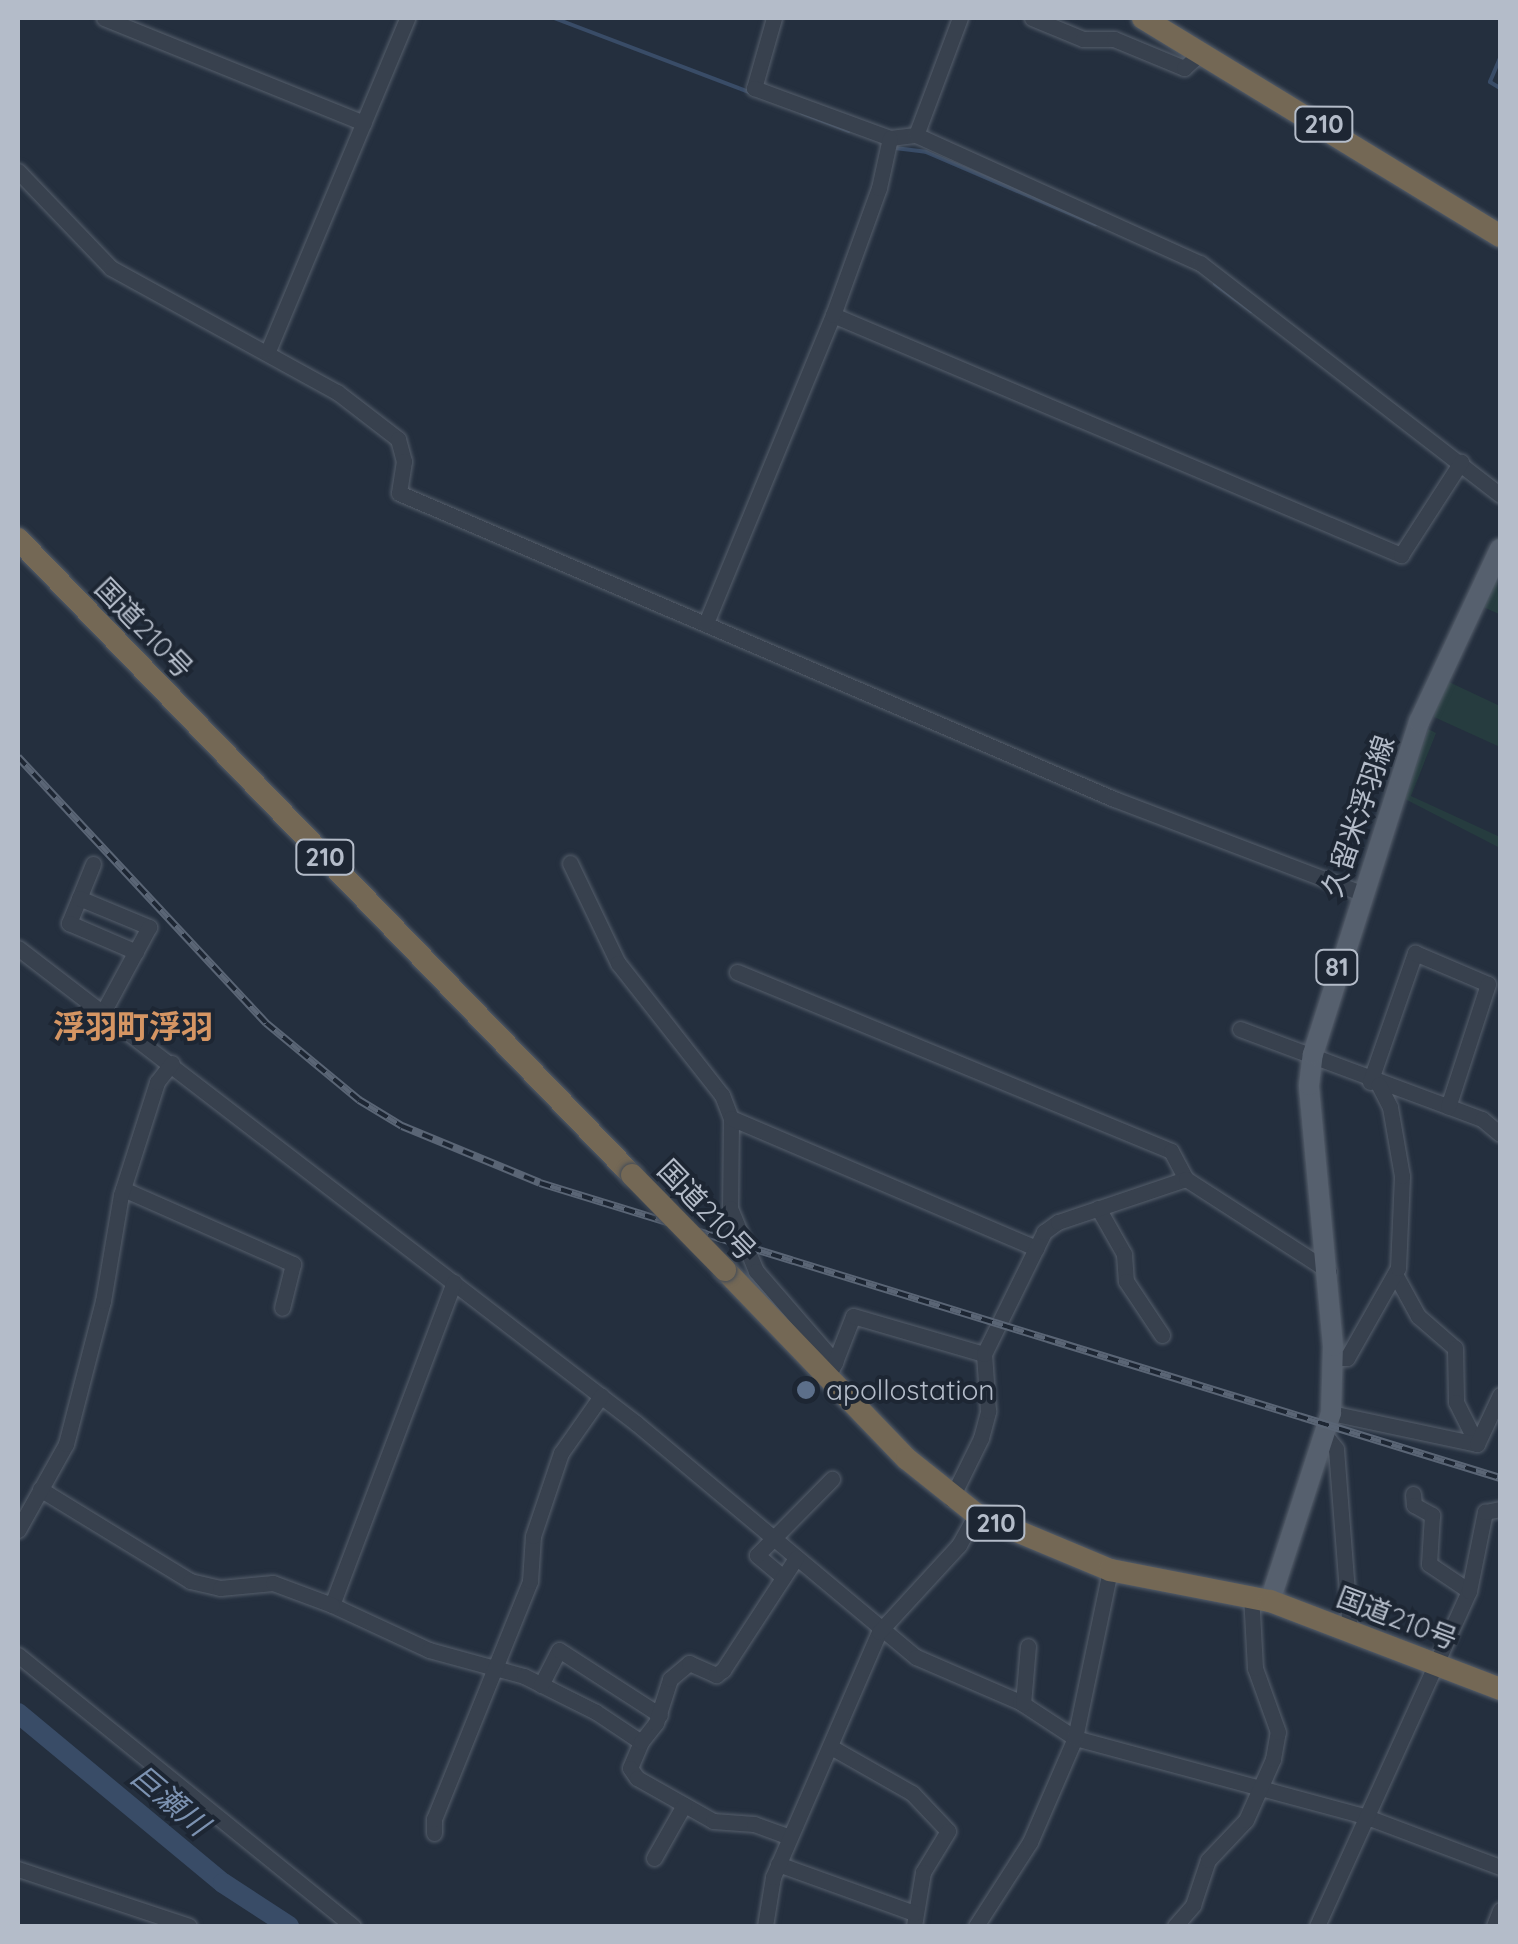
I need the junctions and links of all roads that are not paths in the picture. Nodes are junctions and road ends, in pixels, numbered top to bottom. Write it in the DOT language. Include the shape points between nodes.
graph roads {
  1 [pos="104,18"];
  2 [pos="407,18"];
  3 [pos="774,18"];
  4 [pos="960,18"];
  5 [pos="1032,18"];
  6 [pos="1143,18"];
  7 [pos="1193,60"];
  8 [pos="364,123"];
  9 [pos="916,135"];
  10 [pos="889,146"];
  11 [pos="18,171"];
  12 [pos="1500,236"];
  13 [pos="833,315"];
  14 [pos="268,351"];
  15 [pos="1461,462"];
  16 [pos="1500,494"];
  17 [pos="18,539"];
  18 [pos="1498,562"];
  19 [pos="706,622"];
  20 [pos="570,863"];
  21 [pos="94,864"];
  22 [pos="1361,893"];
  23 [pos="79,898"];
  24 [pos="136,952"];
  25 [pos="20,954"];
  26 [pos="737,972"];
  27 [pos="103,1012"];
  28 [pos="1240,1029"];
  29 [pos="1313,1054"];
  30 [pos="172,1063"];
  31 [pos="1375,1084"];
  32 [pos="1448,1107"];
  33 [pos="731,1118"];
  34 [pos="1500,1134"];
  35 [pos="1186,1178"];
  36 [pos="123,1189"];
  37 [pos="1098,1208"];
  38 [pos="1036,1248"];
  39 [pos="1329,1271"];
  40 [pos="1395,1274"];
  41 [pos="454,1282"];
  42 [pos="282,1308"];
  43 [pos="1162,1335"];
  44 [pos="984,1354"];
  45 [pos="1333,1358"];
  46 [pos="831,1370"];
  47 [pos="1500,1395"];
  48 [pos="601,1396"];
  49 [pos="1330,1413"];
  50 [pos="1493,1428"];
  51 [pos="1326,1436"];
  52 [pos="1477,1444"];
  53 [pos="832,1478"];
  54 [pos="40,1488"];
  55 [pos="1414,1494"];
  56 [pos="952,1498"];
  57 [pos="1500,1509"];
  58 [pos="976,1514"];
  59 [pos="18,1530"];
  60 [pos="772,1538"];
  61 [pos="796,1558"];
  62 [pos="1110,1570"];
  63 [pos="783,1577"];
  64 [pos="1469,1591"];
  65 [pos="1260,1598"];
  66 [pos="332,1605"];
  67 [pos="879,1632"];
  68 [pos="1350,1634"];
  69 [pos="1028,1646"];
  70 [pos="18,1655"];
  71 [pos="1438,1666"];
  72 [pos="497,1668"];
  73 [pos="541,1684"];
  74 [pos="1500,1688"];
  75 [pos="1023,1704"];
  76 [pos="660,1715"];
  77 [pos="1075,1738"];
  78 [pos="641,1742"];
  79 [pos="831,1747"];
  80 [pos="1260,1788"];
  81 [pos="684,1805"];
  82 [pos="1367,1817"];
  83 [pos="434,1834"];
  84 [pos="789,1837"];
  85 [pos="654,1858"];
  86 [pos="778,1864"];
  87 [pos="1500,1867"];
  88 [pos="18,1869"];
  89 [pos="1500,1910"];
  90 [pos="914,1920"];
  91 [pos="189,1926"];
  92 [pos="353,1926"];
  93 [pos="764,1926"];
  94 [pos="976,1926"];
  95 [pos="1175,1926"];
  96 [pos="1317,1926"];
  97 [pos="1494,1926"];
  1 -- 8 [label="street"];
  2 -- 8 [label="street"];
  3 -- 10 [label="street" via="754,88"];
  4 -- 9 [label="street"];
  5 -- 7 [label="street" via="1082,39 1114,39 1184,68"];
  6 -- 12 [label="highway, 210"];
  8 -- 14 [label="street"];
  9 -- 10 [label="street"];
  9 -- 15 [label="street" via="1200,263"];
  10 -- 13 [label="street"];
  11 -- 14 [label="street" via="111,268"];
  13 -- 15 [label="street" via="1401,555"];
  13 -- 19 [label="street"];
  14 -- 19 [label="street" via="398,439 404,461 399,494"];
  15 -- 16 [label="street"];
  17 -- 46 [label="highway, 国道210号 / 210, bridge" via="724,1270"];
  18 -- 22 [label="main road, 久留米浮羽線 / 81" via="1426,704"];
  19 -- 22 [label="street" via="1114,798"];
  20 -- 33 [label="street" via="618,963 722,1095"];
  21 -- 23 [label="street"];
  22 -- 29 [label="main road, 久留米浮羽線 / 81"];
  23 -- 24 [label="street" via="69,923"];
  23 -- 24 [label="street" via="149,927"];
  24 -- 27 [label="street"];
  25 -- 27 [label="street"];
  26 -- 35 [label="street" via="1171,1150"];
  27 -- 30 [label="street"];
  28 -- 29 [label="street"];
  29 -- 31 [label="street"];
  29 -- 39 [label="main road, 久留米浮羽線 / 81" via="1309,1085"];
  30 -- 36 [label="street" via="158,1082"];
  30 -- 41 [label="street"];
  31 -- 32 [label="street"];
  31 -- 32 [label="street" via="1415,952 1488,984"];
  31 -- 40 [label="street" via="1390,1107 1402,1176"];
  32 -- 34 [label="street"];
  33 -- 38 [label="street"];
  33 -- 46 [label="street" via="725,1186 738,1228 756,1271"];
  35 -- 37 [label="street"];
  35 -- 39 [label="street"];
  36 -- 42 [label="street" via="293,1264"];
  36 -- 54 [label="street" via="66,1444"];
  37 -- 38 [label="street" via="1058,1222"];
  37 -- 43 [label="street" via="1124,1254 1126,1281"];
  38 -- 44 [label="street"];
  39 -- 45 [label="main road, 久留米浮羽線 / 81"];
  40 -- 45 [label="street" via="1347,1358"];
  40 -- 52 [label="street" via="1418,1316 1455,1348 1456,1402"];
  41 -- 48 [label="street"];
  41 -- 66 [label="street"];
  44 -- 46 [label="street" via="853,1316"];
  44 -- 56 [label="street" via="988,1411"];
  45 -- 49 [label="main road, 久留米浮羽線 / 81"];
  46 -- 56 [label="highway, 国道210号 / 210"];
  47 -- 50 [label="street"];
  48 -- 60 [label="street"];
  48 -- 72 [label="street" via="561,1453 533,1536 532,1574"];
  49 -- 51 [label="main road, 81"];
  49 -- 52 [label="street"];
  50 -- 52 [label="street"];
  51 -- 65 [label="main road, 81"];
  51 -- 68 [label="street" via="1336,1449"];
  53 -- 60 [label="street"];
  54 -- 59 [label="street"];
  54 -- 66 [label="street" via="190,1581 220,1588 273,1583"];
  55 -- 64 [label="street" via="1414,1505 1432,1515 1430,1564"];
  56 -- 58 [label="highway, 国道210号 / 210"];
  57 -- 64 [label="street" via="1484,1512"];
  58 -- 62 [label="highway, 国道210号 / 210"];
  58 -- 67 [label="street" via="959,1545"];
  60 -- 61 [label="street"];
  60 -- 63 [label="street" via="757,1555"];
  61 -- 63 [label="street"];
  61 -- 67 [label="street"];
  62 -- 65 [label="highway, 国道210号 / 210"];
  62 -- 77 [label="street"];
  63 -- 76 [label="street" via="723,1670 716,1675 689,1663 679,1670"];
  64 -- 71 [label="street"];
  65 -- 68 [label="highway, 国道210号 / 210"];
  65 -- 80 [label="street" via="1256,1668 1278,1732"];
  66 -- 72 [label="street" via="429,1650"];
  67 -- 75 [label="street" via="968,1684"];
  67 -- 79 [label="street"];
  68 -- 71 [label="highway, 国道210号 / 210"];
  69 -- 75 [label="street"];
  70 -- 92 [label="street"];
  71 -- 74 [label="highway, 国道210号 / 210"];
  71 -- 82 [label="street"];
  72 -- 73 [label="street"];
  72 -- 83 [label="street" via="434,1819"];
  73 -- 76 [label="street" via="559,1650"];
  73 -- 78 [label="street"];
  75 -- 77 [label="street"];
  76 -- 78 [label="street"];
  77 -- 80 [label="street"];
  77 -- 94 [label="street" via="1030,1842"];
  78 -- 81 [label="street" via="630,1768"];
  79 -- 84 [label="street"];
  79 -- 90 [label="street" via="912,1793 948,1831 923,1872"];
  80 -- 82 [label="street"];
  80 -- 95 [label="street" via="1240,1830 1208,1860 1192,1905"];
  81 -- 84 [label="street" via="713,1820 754,1824"];
  81 -- 85 [label="street"];
  82 -- 87 [label="street"];
  82 -- 96 [label="street"];
  84 -- 86 [label="street"];
  86 -- 90 [label="street"];
  86 -- 93 [label="street"];
  88 -- 91 [label="street"];
  89 -- 97 [label="street"];
}
